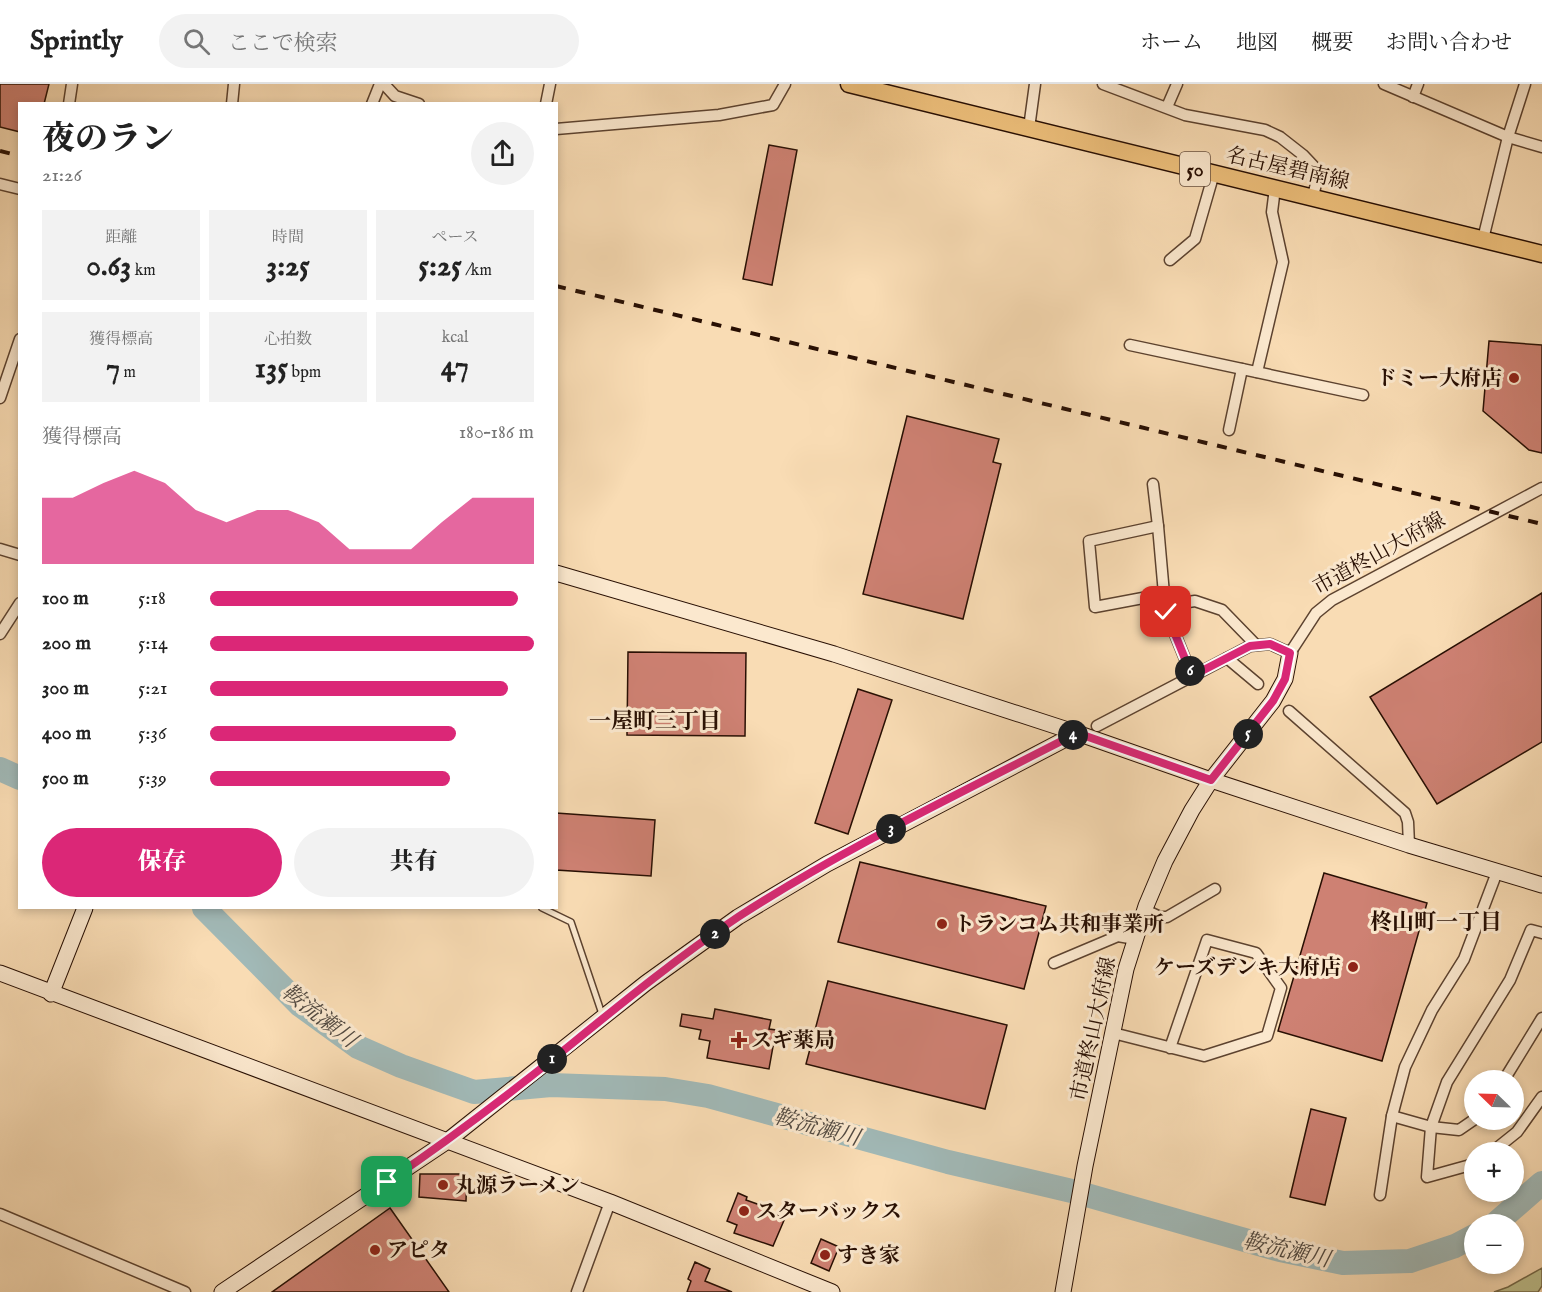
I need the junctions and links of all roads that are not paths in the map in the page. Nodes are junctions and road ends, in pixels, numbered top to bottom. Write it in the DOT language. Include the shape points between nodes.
graph roads {
  1 [pos="72,84"];
  2 [pos="234,84"];
  3 [pos="382,84"];
  4 [pos="550,84"];
  5 [pos="785,84"];
  6 [pos="849,84"];
  7 [pos="1035,84"];
  8 [pos="1104,84"];
  9 [pos="1177,84"];
  10 [pos="1384,84"];
  11 [pos="1418,84"];
  12 [pos="1525,84"];
  13 [pos="1413,97"];
  14 [pos="69,102"];
  15 [pos="232,102"];
  16 [pos="373,102"];
  17 [pos="413,102"];
  18 [pos="546,102"];
  19 [pos="1167,107"];
  20 [pos="1029,128"];
  21 [pos="558,129"];
  22 [pos="1508,137"];
  23 [pos="1542,147"];
  24 [pos="1214,173"];
  25 [pos="0,184"];
  26 [pos="18,188"];
  27 [pos="1275,188"];
  28 [pos="1313,196"];
  29 [pos="1483,239"];
  30 [pos="1542,254"];
  31 [pos="1170,260"];
  32 [pos="18,345"];
  33 [pos="1130,345"];
  34 [pos="1242,369"];
  35 [pos="1257,372"];
  36 [pos="1363,394"];
  37 [pos="0,398"];
  38 [pos="1229,430"];
  39 [pos="1153,484"];
  40 [pos="1542,488"];
  41 [pos="1158,526"];
  42 [pos="0,549"];
  43 [pos="18,554"];
  44 [pos="558,574"];
  45 [pos="1164,594"];
  46 [pos="18,606"];
  47 [pos="1166,612"];
  48 [pos="0,634"];
  49 [pos="1256,645"];
  50 [pos="1290,653"];
  51 [pos="1227,658"];
  52 [pos="1192,676"];
  53 [pos="1258,684"];
  54 [pos="1289,711"];
  55 [pos="1097,726"];
  56 [pos="1077,733"];
  57 [pos="1211,780"];
  58 [pos="1409,845"];
  59 [pos="1497,872"];
  60 [pos="1542,885"];
  61 [pos="1215,890"];
  62 [pos="86,909"];
  63 [pos="544,909"];
  64 [pos="1145,910"];
  65 [pos="1542,933"];
  66 [pos="1135,939"];
  67 [pos="1054,963"];
  68 [pos="0,973"];
  69 [pos="51,994"];
  70 [pos="604,1018"];
  71 [pos="1542,1018"];
  72 [pos="1113,1033"];
  73 [pos="1170,1048"];
  74 [pos="1510,1070"];
  75 [pos="1542,1097"];
  76 [pos="1392,1116"];
  77 [pos="1431,1127"];
  78 [pos="1464,1127"];
  79 [pos="446,1142"];
  80 [pos="1504,1142"];
  81 [pos="1464,1167"];
  82 [pos="1380,1195"];
  83 [pos="610,1202"];
  84 [pos="0,1214"];
  85 [pos="185,1292"];
  86 [pos="222,1292"];
  87 [pos="577,1292"];
  88 [pos="832,1292"];
  89 [pos="1063,1292"];
  1 -- 14 [label="street"];
  2 -- 15 [label="street"];
  3 -- 16 [label="street"];
  3 -- 17 [label="street" via="395,96"];
  4 -- 18 [label="street"];
  5 -- 21 [label="street" via="773,105 720,115"];
  6 -- 20 [label="main road, 名古屋碧南線 / 50"];
  7 -- 20 [label="street"];
  8 -- 19 [label="street"];
  9 -- 19 [label="street"];
  10 -- 13 [label="street"];
  11 -- 13 [label="street"];
  12 -- 22 [label="street"];
  13 -- 22 [label="street"];
  19 -- 28 [label="street" via="1185,115 1265,130 1280,137 1319,172"];
  20 -- 24 [label="main road, 名古屋碧南線 / 50"];
  22 -- 23 [label="street"];
  22 -- 29 [label="street"];
  24 -- 27 [label="main road, 名古屋碧南線 / 50"];
  24 -- 31 [label="street" via="1195,239"];
  25 -- 26 [label="street"];
  27 -- 28 [label="main road, 名古屋碧南線 / 50"];
  27 -- 35 [label="street" via="1272,212 1284,262"];
  28 -- 29 [label="main road, 名古屋碧南線 / 50"];
  29 -- 30 [label="main road, 名古屋碧南線 / 50"];
  32 -- 37 [label="street"];
  33 -- 34 [label="street"];
  34 -- 35 [label="street"];
  34 -- 38 [label="street"];
  35 -- 36 [label="street"];
  39 -- 41 [label="street"];
  40 -- 50 [label="street, 市道柊山大府線" via="1332,600 1316,613"];
  41 -- 45 [label="street"];
  41 -- 45 [label="street" via="1089,541 1095,607"];
  42 -- 43 [label="street"];
  44 -- 56 [label="street" via="834,654"];
  45 -- 49 [label="street" via="1175,604 1195,601 1222,610"];
  46 -- 48 [label="street"];
  47 -- 52 [label="street"];
  49 -- 50 [label="street" via="1270,644"];
  49 -- 51 [label="street"];
  50 -- 57 [label="street, 市道柊山大府線" via="1285,679 1273,701"];
  51 -- 52 [label="street"];
  51 -- 53 [label="street"];
  52 -- 55 [label="street"];
  54 -- 58 [label="street" via="1405,813"];
  56 -- 57 [label="street"];
  56 -- 70 [label="street" via="847,853 738,917"];
  57 -- 58 [label="street"];
  57 -- 64 [label="street, 市道柊山大府線" via="1165,861"];
  58 -- 59 [label="street"];
  59 -- 60 [label="street"];
  59 -- 76 [label="street" via="1464,959 1432,1010 1405,1066"];
  61 -- 64 [label="street" via="1167,917"];
  62 -- 69 [label="street"];
  63 -- 70 [label="lane" via="571,922"];
  64 -- 66 [label="street, 市道柊山大府線"];
  65 -- 77 [label="street" via="1531,930 1510,980 1447,1082"];
  66 -- 67 [label="street" via="1118,936"];
  66 -- 72 [label="street, 市道柊山大府線"];
  68 -- 69 [label="street"];
  69 -- 79 [label="street"];
  70 -- 79 [label="street"];
  71 -- 74 [label="street"];
  72 -- 73 [label="street"];
  72 -- 89 [label="street, 市道柊山大府線"];
  73 -- 73 [label="street" via="1204,1056 1268,1036 1281,988 1256,953 1207,940"];
  75 -- 80 [label="street" via="1517,1132"];
  76 -- 77 [label="street"];
  76 -- 82 [label="street"];
  77 -- 78 [label="street" via="1459,1130"];
  77 -- 81 [label="street" via="1427,1177"];
  79 -- 83 [label="street"];
  79 -- 86 [label="street"];
  83 -- 87 [label="street"];
  83 -- 88 [label="street"];
  84 -- 85 [label="street"];
}
